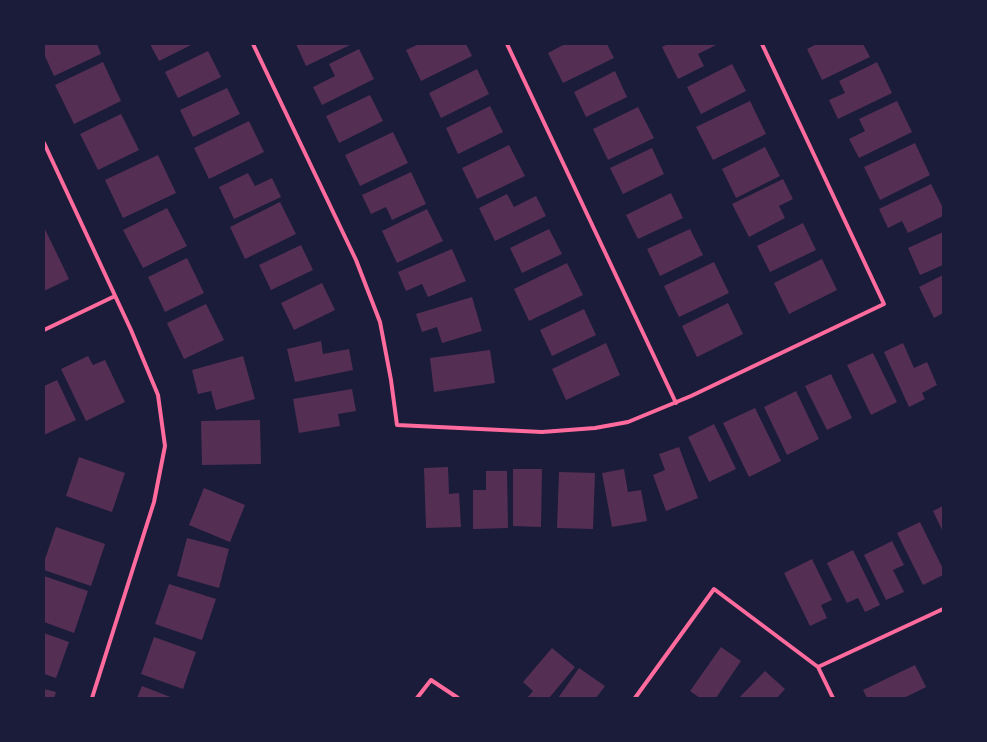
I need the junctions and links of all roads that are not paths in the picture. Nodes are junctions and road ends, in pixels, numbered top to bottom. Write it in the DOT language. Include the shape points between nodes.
graph roads {
  1 [pos="253,44"];
  2 [pos="507,44"];
  3 [pos="762,44"];
  4 [pos="44,143"];
  5 [pos="115,296"];
  6 [pos="44,330"];
  7 [pos="676,403"];
  8 [pos="943,608"];
  9 [pos="818,667"];
  10 [pos="92,698"];
  11 [pos="417,698"];
  12 [pos="458,698"];
  13 [pos="635,698"];
  14 [pos="833,698"];
  1 -- 7 [label="street" via="356,260 380,322 397,425 542,432 595,428 628,422"];
  2 -- 7 [label="street"];
  3 -- 7 [label="street" via="884,304"];
  4 -- 5 [label="street"];
  5 -- 6 [label="street"];
  5 -- 10 [label="street" via="158,395 165,446 154,502"];
  8 -- 9 [label="street"];
  9 -- 13 [label="street" via="714,589"];
  9 -- 14 [label="street"];
  11 -- 12 [label="street" via="431,680"];
}
